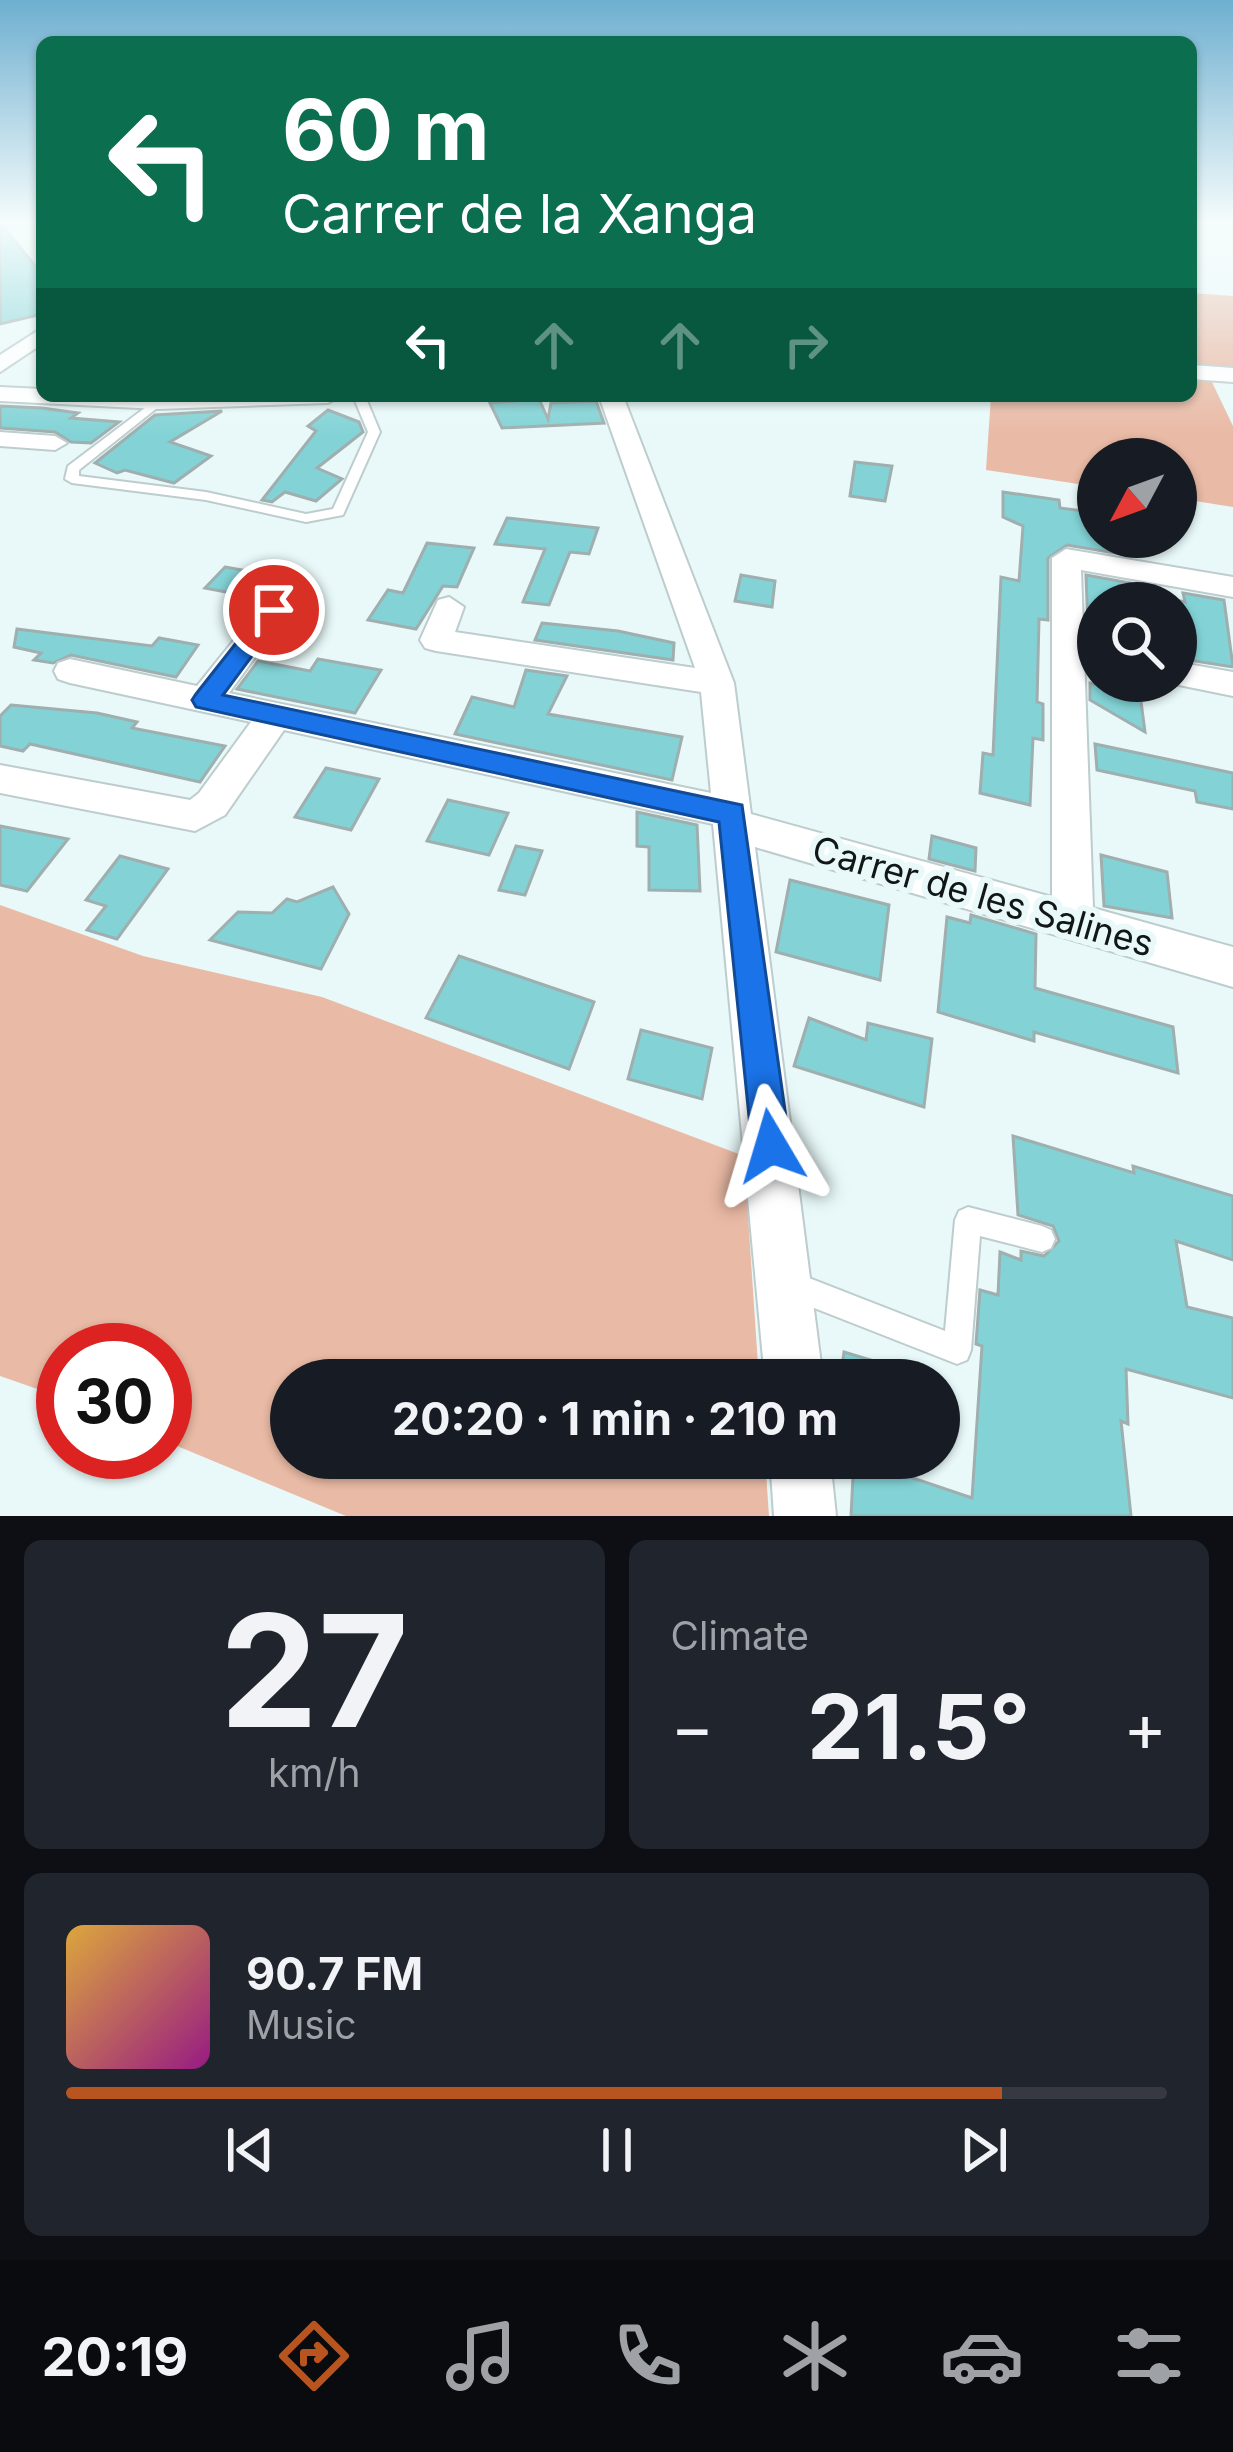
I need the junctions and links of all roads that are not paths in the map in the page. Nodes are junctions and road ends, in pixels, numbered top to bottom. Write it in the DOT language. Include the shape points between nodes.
graph roads {
  1 [pos="11,347"];
  2 [pos="0,365"];
  3 [pos="1197,372"];
  4 [pos="1233,375"];
  5 [pos="0,394"];
  6 [pos="36,396"];
  7 [pos="140,402"];
  8 [pos="182,402"];
  9 [pos="362,402"];
  10 [pos="613,402"];
  11 [pos="158,403"];
  12 [pos="0,439"];
  13 [pos="55,443"];
  14 [pos="1233,586"];
  15 [pos="449,607"];
  16 [pos="274,610"];
  17 [pos="1077,622"];
  18 [pos="70,671"];
  19 [pos="1197,678"];
  20 [pos="717,683"];
  21 [pos="1233,684"];
  22 [pos="205,700"];
  23 [pos="1081,702"];
  24 [pos="276,714"];
  25 [pos="0,779"];
  26 [pos="733,819"];
  27 [pos="1073,922"];
  28 [pos="1233,967"];
  29 [pos="1042,1239"];
  30 [pos="787,1284"];
  31 [pos="792,1359"];
  32 [pos="802,1479"];
  33 [pos="805,1516"];
  1 -- 2 [label="street"];
  3 -- 4 [label="street"];
  5 -- 6 [label="street"];
  7 -- 11 [label="street"];
  8 -- 11 [label="street"];
  9 -- 11 [label="lane" via="374,432 338,512 317,518 72,479 74,469"];
  10 -- 20 [label="street"];
  12 -- 13 [label="street"];
  14 -- 17 [label="street" via="1066,558"];
  15 -- 20 [label="street" via="436,640"];
  16 -- 22 [label="street"];
  18 -- 22 [label="street, Carrer de les Salines"];
  19 -- 21 [label="street"];
  20 -- 26 [label="street"];
  22 -- 24 [label="street, Carrer de les Salines"];
  23 -- 27 [label="street"];
  24 -- 25 [label="street" via="195,816"];
  24 -- 26 [label="street, Carrer de les Salines"];
  26 -- 27 [label="street, Carrer de les Salines"];
  26 -- 30 [label="street"];
  27 -- 28 [label="street, Carrer de les Salines"];
  29 -- 30 [label="lane" via="968,1220 956,1350"];
  30 -- 31 [label="street"];
  32 -- 33 [label="street"];
}
